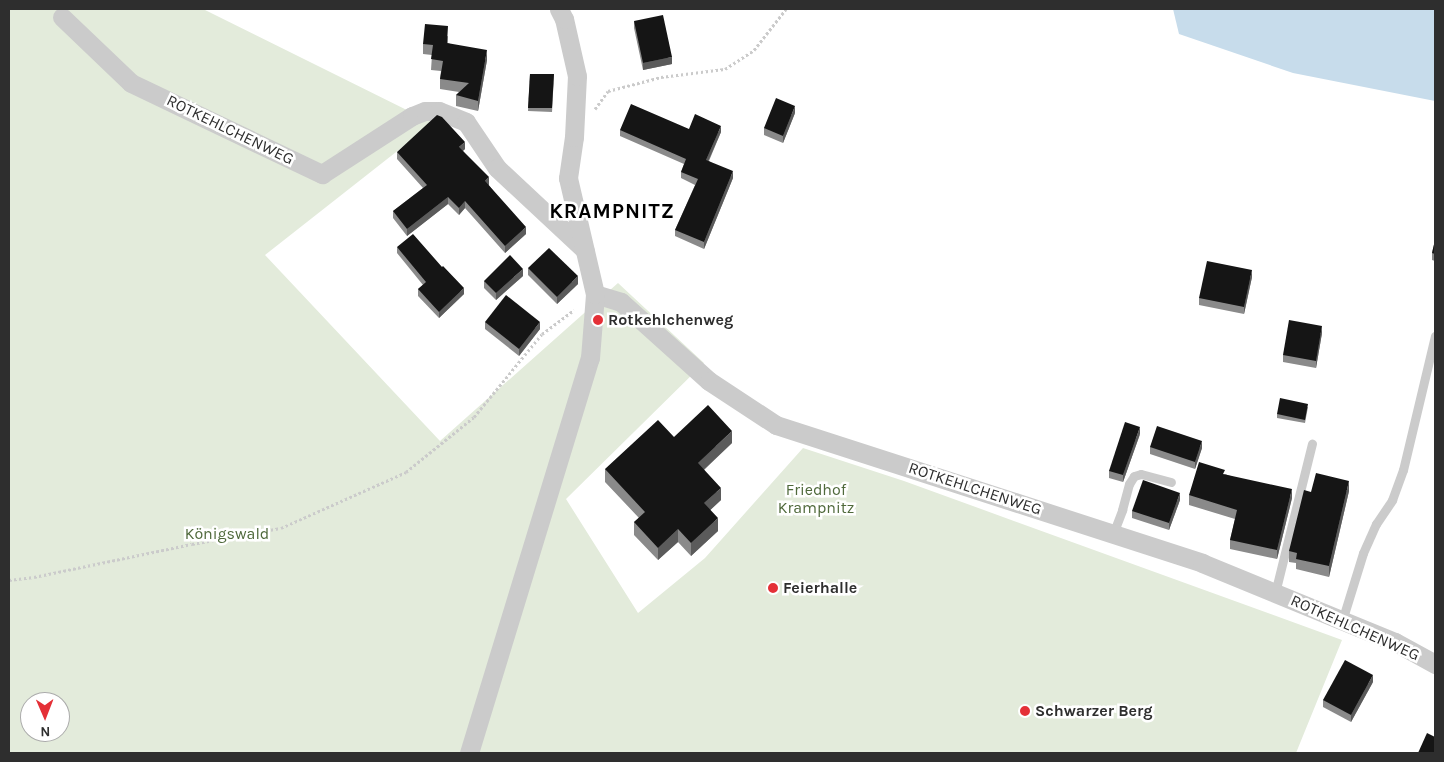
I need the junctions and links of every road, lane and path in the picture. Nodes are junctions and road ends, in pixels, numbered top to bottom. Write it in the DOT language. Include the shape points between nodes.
graph roads {
  1 [pos="559,9"];
  2 [pos="786,9"];
  3 [pos="62,17"];
  4 [pos="574,138"];
  5 [pos="586,251"];
  6 [pos="595,294"];
  7 [pos="1435,336"];
  8 [pos="1312,443"];
  9 [pos="1171,482"];
  10 [pos="1113,534"];
  11 [pos="9,580"];
  12 [pos="1275,593"];
  13 [pos="1342,621"];
  14 [pos="1435,664"];
  15 [pos="469,753"];
  1 -- 4 [label="street" via="577,76"];
  2 -- 4 [label="path" via="754,50 725,69 661,77 608,91"];
  3 -- 5 [label="street, ROTKEHLCHENWEG" via="131,83 322,174 412,116 425,111 439,111 466,122 497,168"];
  4 -- 5 [label="street" via="568,178"];
  5 -- 6 [label="street"];
  6 -- 10 [label="street, ROTKEHLCHENWEG" via="621,302 709,382 776,425"];
  6 -- 11 [label="path" via="542,334 474,417 406,472 281,528"];
  6 -- 15 [label="street" via="590,358"];
  7 -- 13 [label="lane" via="1403,470 1392,500 1376,524 1363,553"];
  8 -- 12 [label="lane"];
  9 -- 10 [label="lane" via="1141,474 1134,476"];
  10 -- 12 [label="street, ROTKEHLCHENWEG" via="1202,563"];
  12 -- 13 [label="street, ROTKEHLCHENWEG"];
  13 -- 14 [label="street, ROTKEHLCHENWEG" via="1395,642"];
}
